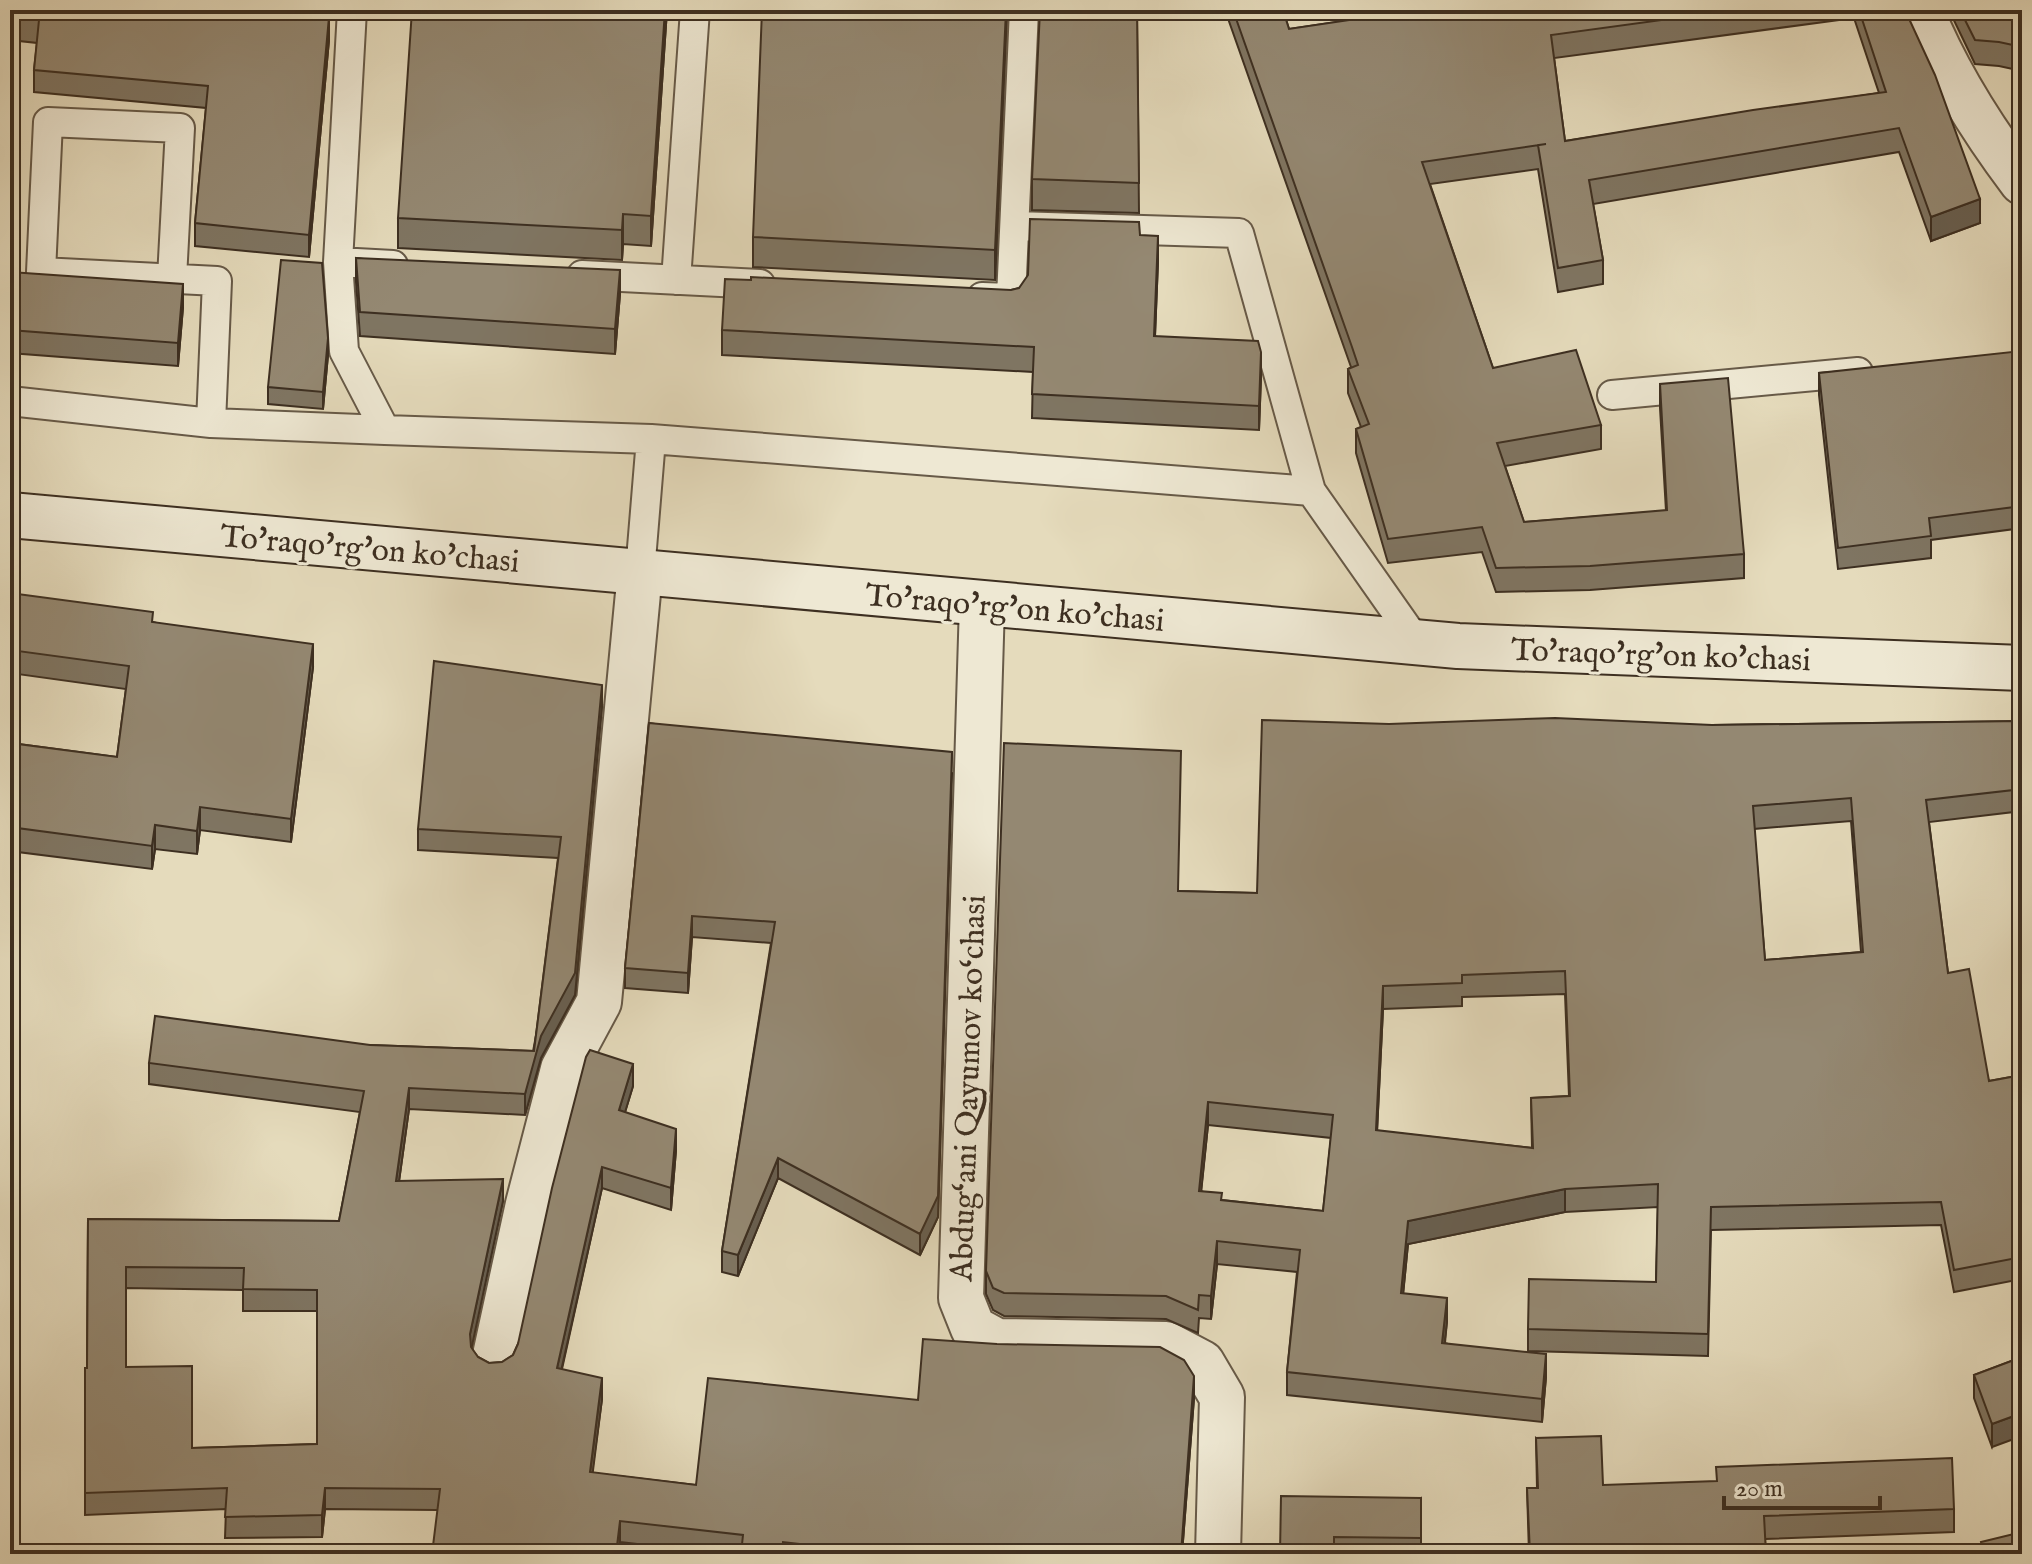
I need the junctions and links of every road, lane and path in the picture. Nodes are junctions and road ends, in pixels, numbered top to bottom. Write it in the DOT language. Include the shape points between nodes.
graph roads {
  1 [pos="352,10"];
  2 [pos="695,10"];
  3 [pos="1024,10"];
  4 [pos="1921,10"];
  5 [pos="2022,182"];
  6 [pos="1015,226"];
  7 [pos="338,262"];
  8 [pos="415,266"];
  9 [pos="553,273"];
  10 [pos="172,278"];
  11 [pos="676,280"];
  12 [pos="788,286"];
  13 [pos="963,296"];
  14 [pos="1879,370"];
  15 [pos="1612,395"];
  16 [pos="10,401"];
  17 [pos="211,423"];
  18 [pos="385,430"];
  19 [pos="651,439"];
  20 [pos="1311,491"];
  21 [pos="10,515"];
  22 [pos="640,572"];
  23 [pos="982,604"];
  24 [pos="1417,642"];
  25 [pos="2022,668"];
  26 [pos="494,1360"];
  27 [pos="1218,1554"];
  1 -- 7 [label="lane"];
  2 -- 11 [label="lane"];
  3 -- 6 [label="lane"];
  4 -- 5 [label="street" via="1986,134"];
  6 -- 13 [label="lane" via="1011,298"];
  6 -- 20 [label="lane" via="1239,233"];
  7 -- 8 [label="lane"];
  7 -- 18 [label="lane" via="344,351"];
  9 -- 11 [label="lane"];
  10 -- 10 [label="lane" via="41,272 48,122 180,128"];
  10 -- 17 [label="lane" via="217,281"];
  11 -- 12 [label="lane"];
  14 -- 15 [label="lane"];
  16 -- 17 [label="lane"];
  17 -- 18 [label="lane"];
  18 -- 19 [label="lane"];
  19 -- 20 [label="lane"];
  19 -- 22 [label="lane"];
  20 -- 24 [label="lane"];
  21 -- 22 [label="street, To'raqo'rg'on ko'chasi"];
  22 -- 23 [label="street, To'raqo'rg'on ko'chasi"];
  22 -- 26 [label="street" via="599,1002 563,1069"];
  23 -- 24 [label="street, To'raqo'rg'on ko'chasi"];
  23 -- 27 [label="street, Abdug‘ani Qayumov ko‘chasi" via="961,1298 973,1328 997,1341 1166,1344 1202,1363 1222,1397"];
  24 -- 25 [label="street, To'raqo'rg'on ko'chasi"];
}
